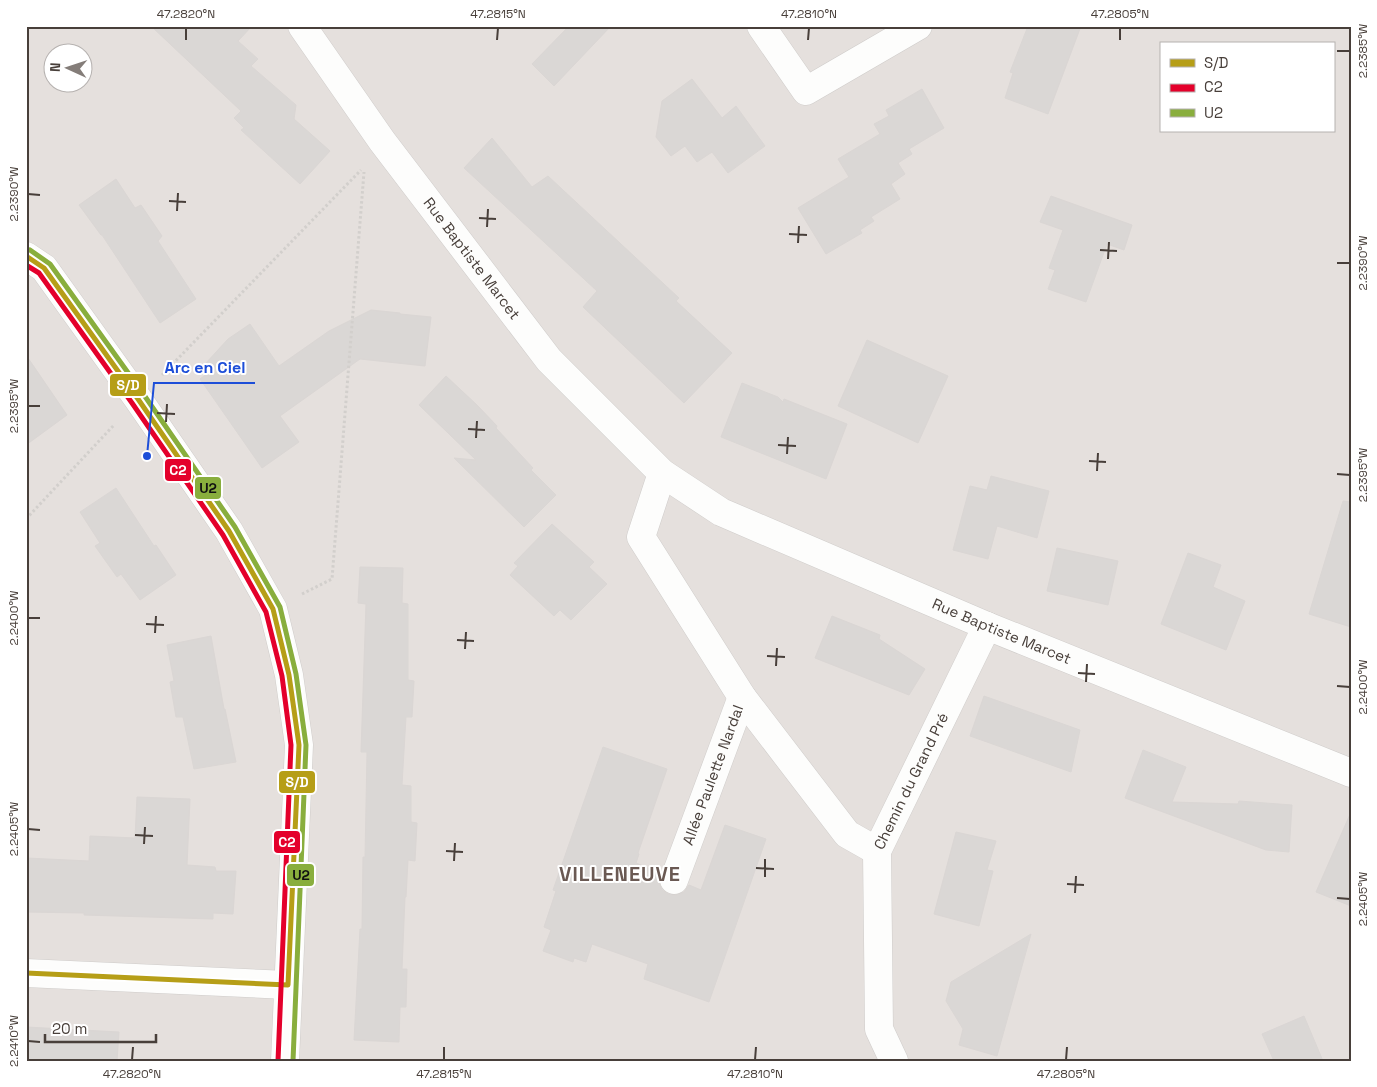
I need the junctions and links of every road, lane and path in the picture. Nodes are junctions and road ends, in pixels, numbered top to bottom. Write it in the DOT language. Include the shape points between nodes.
graph roads {
  1 [pos="302,26"];
  2 [pos="761,26"];
  3 [pos="918,26"];
  4 [pos="26,256"];
  5 [pos="138,399"];
  6 [pos="662,472"];
  7 [pos="26,520"];
  8 [pos="273,609"];
  9 [pos="988,626"];
  10 [pos="742,697"];
  11 [pos="1351,773"];
  12 [pos="877,851"];
  13 [pos="674,880"];
  14 [pos="26,974"];
  15 [pos="288,985"];
  16 [pos="285,1061"];
  17 [pos="894,1061"];
  1 -- 6 [label="street, Rue Baptiste Marcet" via="382,140 549,360"];
  2 -- 3 [label="street" via="806,91"];
  4 -- 5 [label="street" via="44,268"];
  5 -- 7 [label="path"];
  5 -- 8 [label="street" via="228,531"];
  5 -- 8 [label="path" via="364,167 332,579"];
  6 -- 9 [label="street, Rue Baptiste Marcet" via="721,512"];
  6 -- 10 [label="street" via="641,537"];
  8 -- 15 [label="street" via="289,675 300,745"];
  9 -- 11 [label="street, Rue Baptiste Marcet"];
  9 -- 12 [label="street, Chemin du Grand Pré"];
  10 -- 12 [label="street" via="847,834"];
  10 -- 13 [label="street, Allée Paulette Nardal"];
  12 -- 17 [label="street, Chemin du Grand Pré" via="879,1029"];
  14 -- 15 [label="street"];
  15 -- 16 [label="street"];
}
